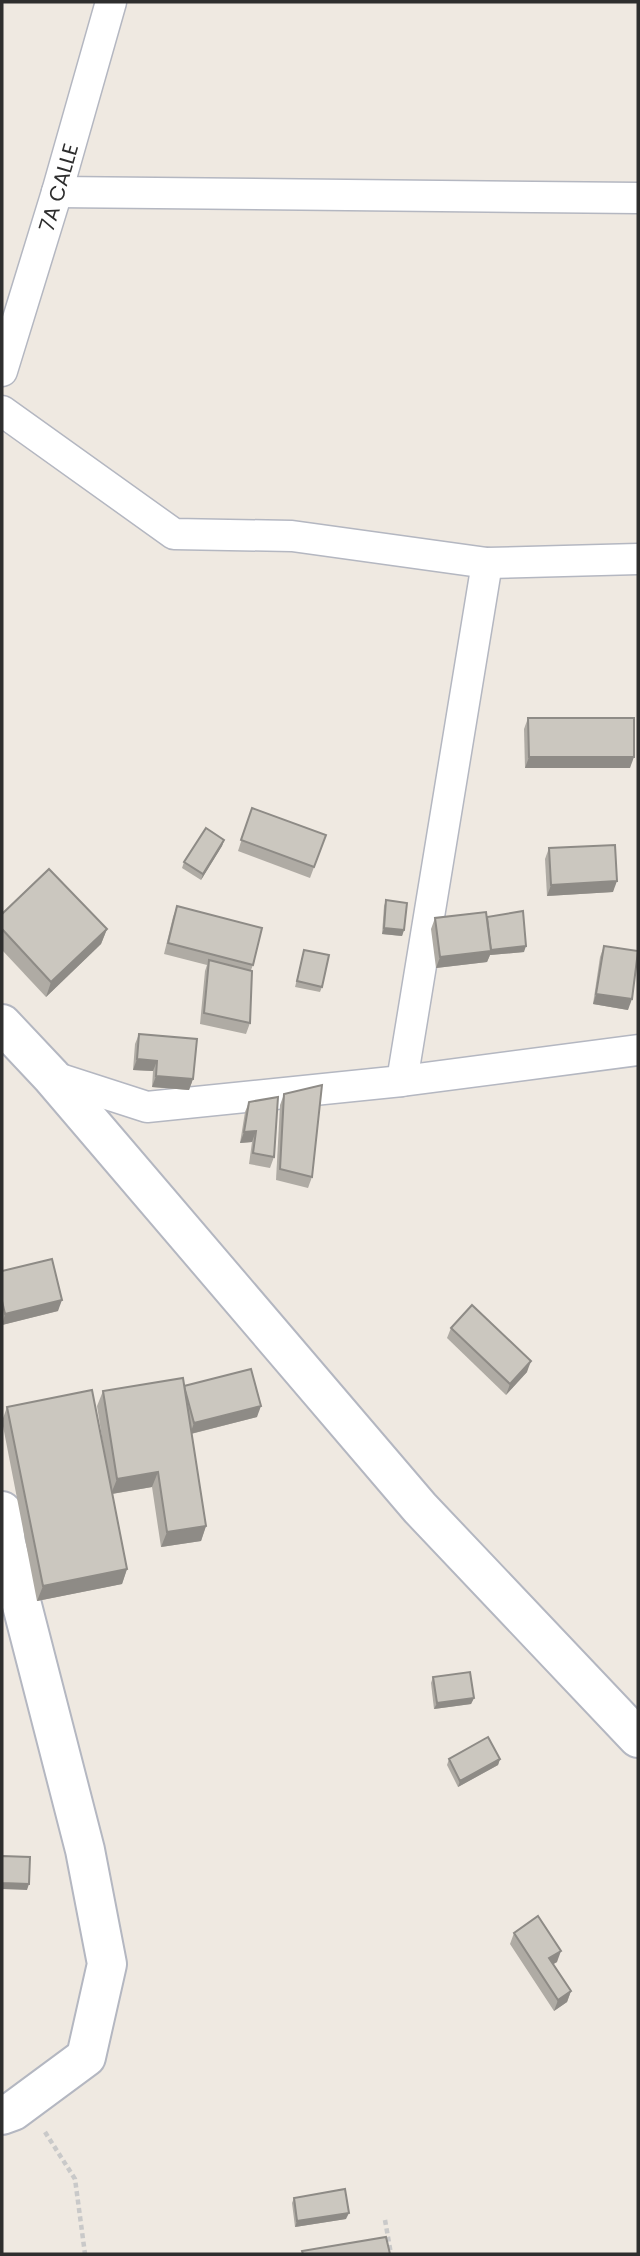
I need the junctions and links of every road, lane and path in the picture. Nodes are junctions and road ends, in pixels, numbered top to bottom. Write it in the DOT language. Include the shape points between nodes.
graph roads {
  1 [pos="111,2"];
  2 [pos="57,192"];
  3 [pos="638,198"];
  4 [pos="2,371"];
  5 [pos="2,411"];
  6 [pos="638,559"];
  7 [pos="487,562"];
  8 [pos="2,1024"];
  9 [pos="638,1050"];
  10 [pos="51,1076"];
  11 [pos="402,1081"];
  12 [pos="2,1511"];
  13 [pos="638,1738"];
  14 [pos="14,2108"];
  15 [pos="385,2220"];
  16 [pos="85,2254"];
  17 [pos="391,2254"];
  1 -- 2 [label="street, 7A CALLE"];
  2 -- 3 [label="street"];
  2 -- 4 [label="street, 7A CALLE"];
  5 -- 7 [label="street" via="174,534 292,536"];
  6 -- 7 [label="street"];
  7 -- 11 [label="street"];
  8 -- 10 [label="street"];
  9 -- 11 [label="street"];
  10 -- 11 [label="street" via="147,1107"];
  10 -- 13 [label="street" via="420,1508"];
  12 -- 14 [label="street" via="6,1544 85,1850 107,1964 86,2057"];
  14 -- 16 [label="path" via="75,2179"];
  15 -- 17 [label="path"];
}
